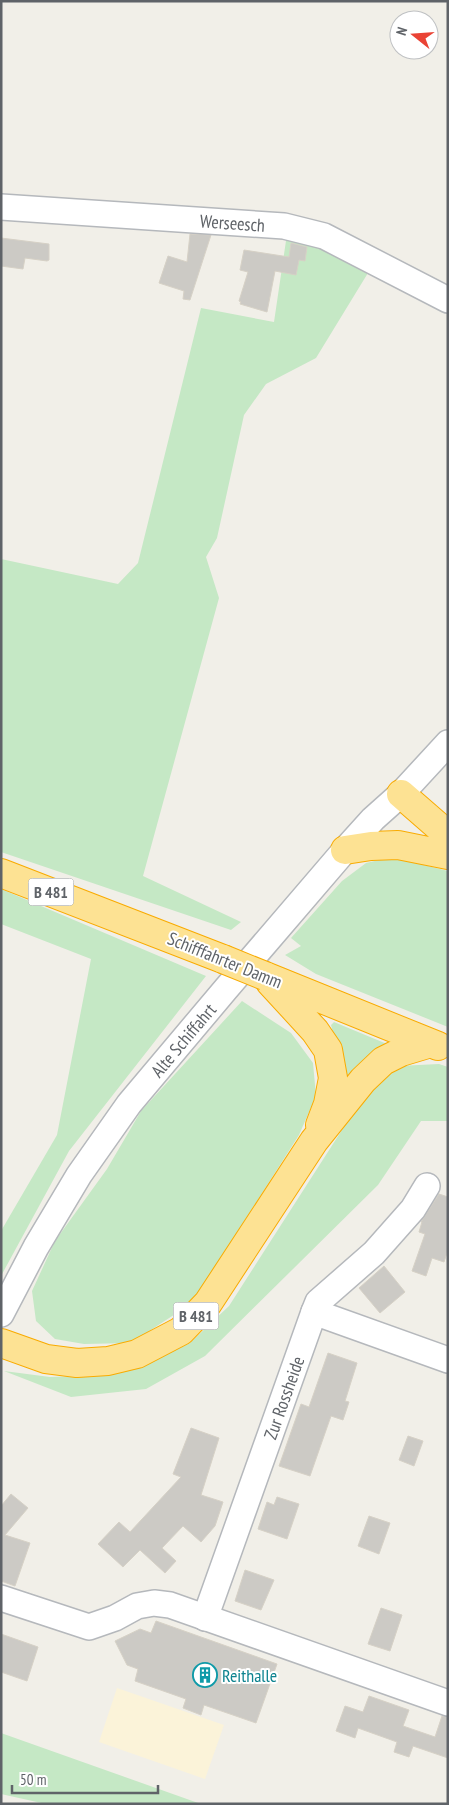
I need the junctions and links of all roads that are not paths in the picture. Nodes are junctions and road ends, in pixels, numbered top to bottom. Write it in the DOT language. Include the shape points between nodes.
graph roads {
  1 [pos="1,207"];
  2 [pos="448,300"];
  3 [pos="448,744"];
  4 [pos="401,794"];
  5 [pos="448,835"];
  6 [pos="345,850"];
  7 [pos="448,855"];
  8 [pos="1,873"];
  9 [pos="265,976"];
  10 [pos="440,1046"];
  11 [pos="314,1141"];
  12 [pos="427,1186"];
  13 [pos="314,1312"];
  14 [pos="1,1314"];
  15 [pos="1,1343"];
  16 [pos="448,1360"];
  17 [pos="1,1598"];
  18 [pos="205,1618"];
  19 [pos="448,1704"];
  1 -- 2 [label="street, Werseesch" via="284,226 324,236"];
  3 -- 4 [label="street"];
  4 -- 5 [label="highway"];
  4 -- 6 [label="street, Alte Schiffahrt"];
  6 -- 7 [label="highway" via="398,845"];
  6 -- 14 [label="street, Alte Schiffahrt" via="129,1104 79,1175"];
  8 -- 9 [label="highway, Schifffahrter Damm / B 481, bridge"];
  9 -- 10 [label="highway, Schifffahrter Damm / B 481"];
  9 -- 11 [label="highway, B 481" via="328,1050 333,1078 328,1104"];
  10 -- 11 [label="highway, B 481" via="401,1052 382,1061"];
  11 -- 15 [label="highway, B 481" via="208,1304 181,1332 137,1354 108,1361 78,1363 46,1358"];
  12 -- 13 [label="street, Zur Rossheide" via="414,1209 374,1254 318,1302"];
  13 -- 16 [label="street"];
  13 -- 18 [label="street, Zur Rossheide"];
  17 -- 18 [label="street" via="89,1627 137,1606 154,1603 170,1605"];
  18 -- 19 [label="street"];
}
